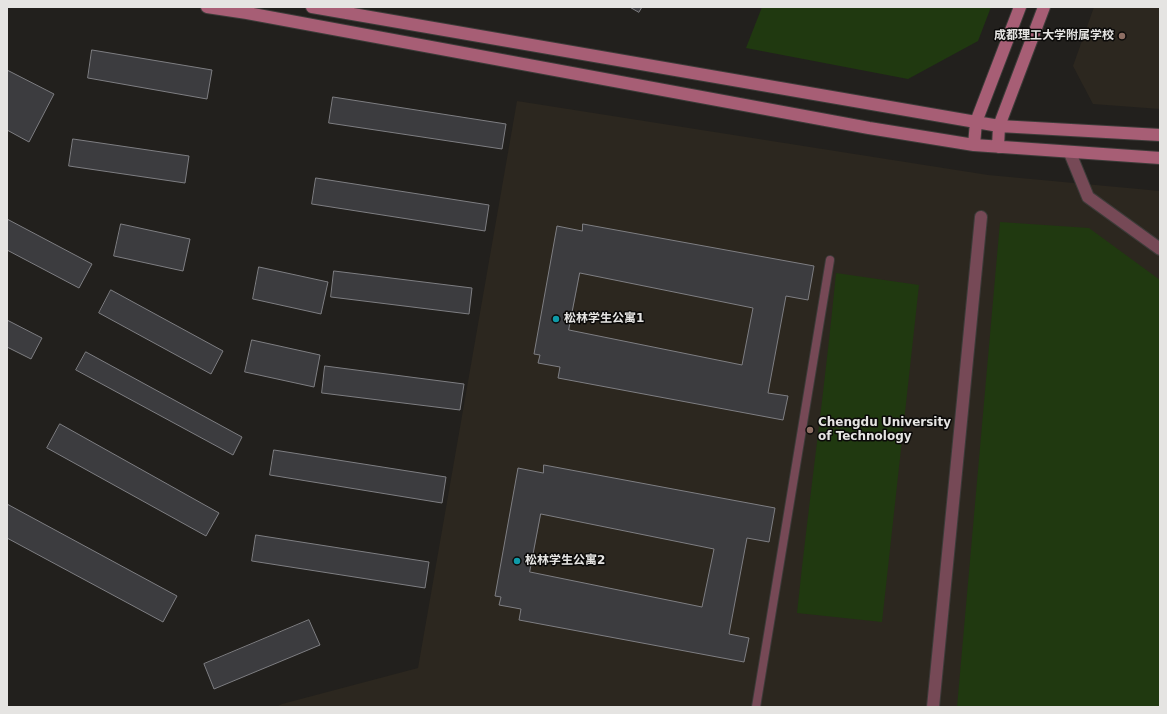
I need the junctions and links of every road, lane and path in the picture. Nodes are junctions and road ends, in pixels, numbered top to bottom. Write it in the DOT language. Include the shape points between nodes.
graph roads {
  1 [pos="207,7"];
  2 [pos="312,7"];
  3 [pos="1020,7"];
  4 [pos="1044,7"];
  5 [pos="976,122"];
  6 [pos="999,126"];
  7 [pos="1160,135"];
  8 [pos="974,145"];
  9 [pos="998,148"];
  10 [pos="1070,152"];
  11 [pos="1160,158"];
  12 [pos="982,216"];
  13 [pos="1160,249"];
  14 [pos="830,260"];
  15 [pos="756,707"];
  16 [pos="933,707"];
  1 -- 8 [label="street"];
  2 -- 5 [label="street"];
  3 -- 5 [label="street"];
  4 -- 6 [label="street"];
  5 -- 6 [label="street"];
  5 -- 8 [label="street"];
  6 -- 7 [label="street"];
  6 -- 9 [label="street"];
  8 -- 9 [label="street"];
  9 -- 10 [label="street"];
  10 -- 11 [label="street"];
  10 -- 13 [label="street" via="1088,196"];
  12 -- 16 [label="street"];
  14 -- 15 [label="lane"];
}
